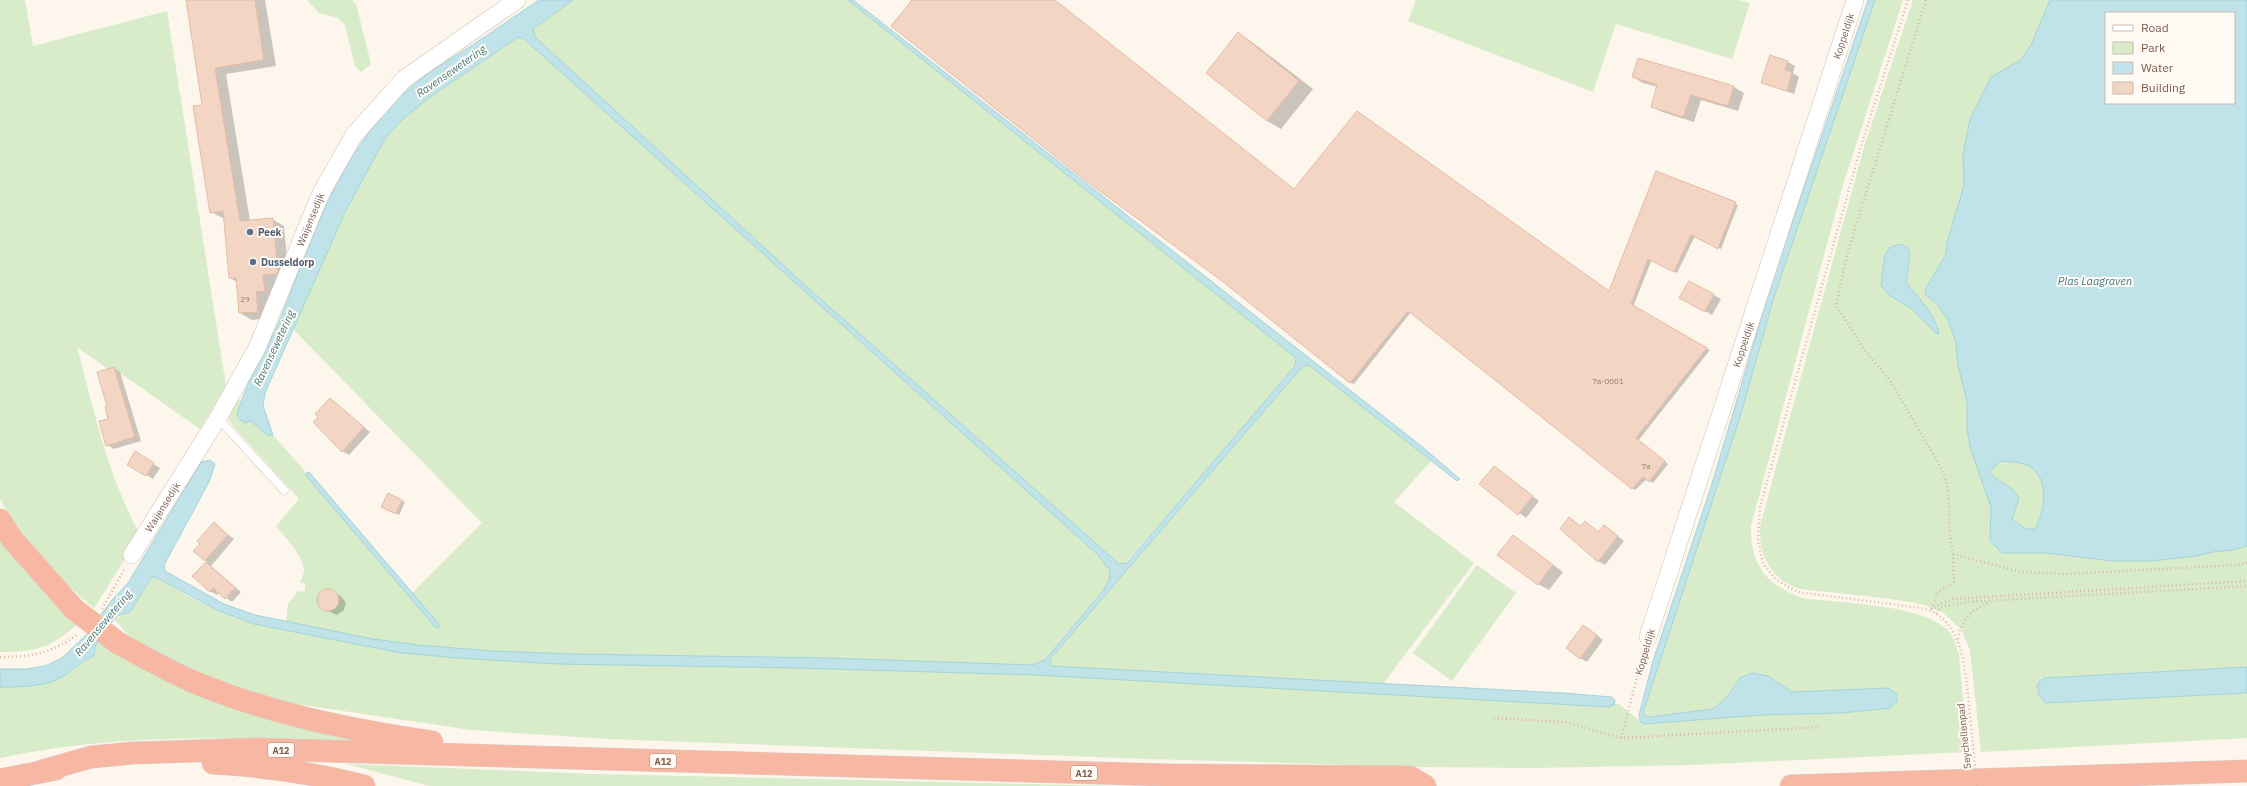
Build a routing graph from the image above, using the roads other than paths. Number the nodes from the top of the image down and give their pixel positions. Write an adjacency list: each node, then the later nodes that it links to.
1 (517, 0): 3 (street, Waijensedijk)
2 (1855, 0): 7 (street, Koppeldijk)
3 (218, 418): 4 (lane); 6 (street, Waijensedijk)
4 (284, 490)
5 (0, 520): 8 (highway, A12, bridge)
6 (132, 555)
7 (1648, 637)
8 (523, 756): 9 (highway, A12); 13 (highway, A12)
9 (42, 771): 11 (highway, A12); 12 (highway, A12)
10 (2247, 771): 14 (highway)
11 (0, 780)
12 (364, 786)
13 (1425, 786)
14 (1791, 786)

